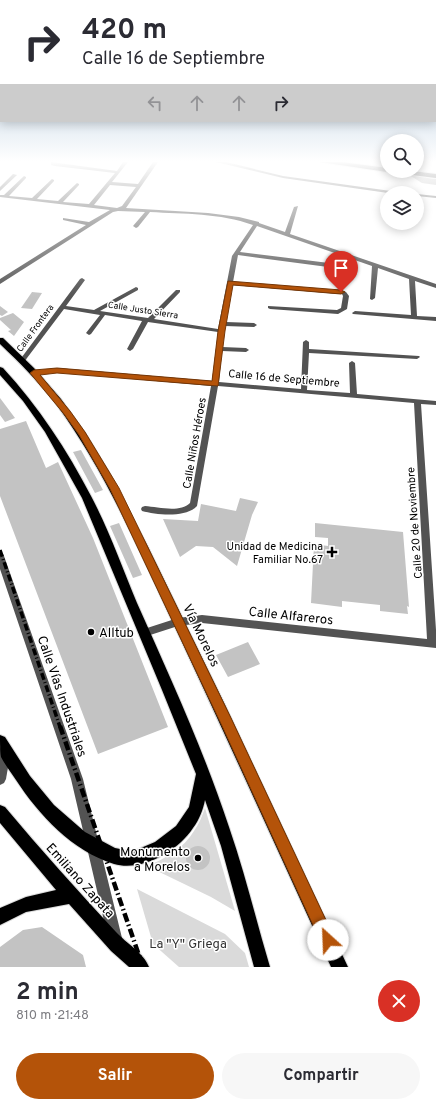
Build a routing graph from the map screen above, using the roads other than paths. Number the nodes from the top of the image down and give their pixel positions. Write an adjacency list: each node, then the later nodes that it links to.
1 (92, 207): 4 (street)
2 (124, 207): 4 (street)
3 (296, 207): 10 (street)
4 (117, 209): 5 (street); 8 (street)
5 (148, 211): 7 (street); 9 (street)
6 (65, 219): 8 (street)
7 (257, 223): 10 (street); 11 (street, Calle Niños Héroes)
8 (90, 224): 16 (street)
9 (136, 226)
10 (287, 235): 12 (street)
11 (236, 253): 13 (street); 17 (street, Calle Niños Héroes)
12 (375, 265): 14 (street); 21 (street)
13 (335, 273)
14 (412, 278): 18 (street); 27 (street)
15 (82, 280): 22 (street, Calle Frontera)
16 (0, 282)
17 (230, 283): 23 (street); 31 (street, Calle Niños Héroes)
18 (436, 286)
19 (136, 290): 24 (street)
20 (178, 291): 28 (street)
21 (372, 298)
22 (62, 307): 24 (street, Calle Justo Sierra); 40 (street, Calle Frontera)
23 (270, 307)
24 (96, 311): 25 (street, Calle Justo Sierra)
25 (104, 313): 28 (street, Calle Justo Sierra); 32 (street)
26 (355, 313): 27 (street)
27 (414, 317): 29 (street)
28 (148, 320): 31 (street, Calle Justo Sierra); 36 (street)
29 (436, 320)
30 (254, 325): 31 (street, Calle Justo Sierra)
31 (222, 328): 35 (street, Calle Niños Héroes)
32 (89, 333)
33 (0, 340): 40 (main road, Vía Morelos)
34 (306, 342): 38 (street)
35 (219, 349): 37 (street); 44 (street, Calle Niños Héroes)
36 (130, 350)
37 (246, 350)
38 (305, 351): 39 (street); 45 (street)
39 (418, 356)
40 (22, 360): 43 (main road, Vía Morelos)
41 (352, 362): 46 (street)
42 (0, 370): 52 (main road)
43 (34, 373): 44 (street, Calle 16 de Septiembre); 51 (main road, Vía Morelos)
44 (216, 384): 45 (street, Calle 16 de Septiembre); 49 (street, Calle Niños Héroes)
45 (304, 390): 46 (street, Calle 16 de Septiembre)
46 (354, 395): 47 (street, Calle 16 de Septiembre)
47 (417, 401): 48 (street, Calle 16 de Septiembre); 53 (street, Calle 20 de Noviembre)
48 (436, 403)
49 (145, 509)
50 (0, 556): 58 (street, Calle Vías Industriales)
51 (178, 622): 52 (street, Calle Alfareros); 53 (street, Calle Alfareros); 65 (main road, Vía Morelos)
52 (144, 633): 55 (main road)
53 (434, 643)
54 (2, 746): 56 (street); 58 (main road)
55 (202, 774): 58 (main road); 64 (main road)
56 (0, 779)
57 (0, 812): 59 (main road, Emiliano Zapata)
58 (93, 846): 61 (street, Calle Vías Industriales)
59 (73, 895): 60 (main road); 61 (main road, Emiliano Zapata)
60 (0, 917)
61 (117, 945): 62 (street, Calle Vías Industriales); 63 (main road, Emiliano Zapata)
62 (128, 967)
63 (141, 967)
64 (262, 967)
65 (340, 967)

